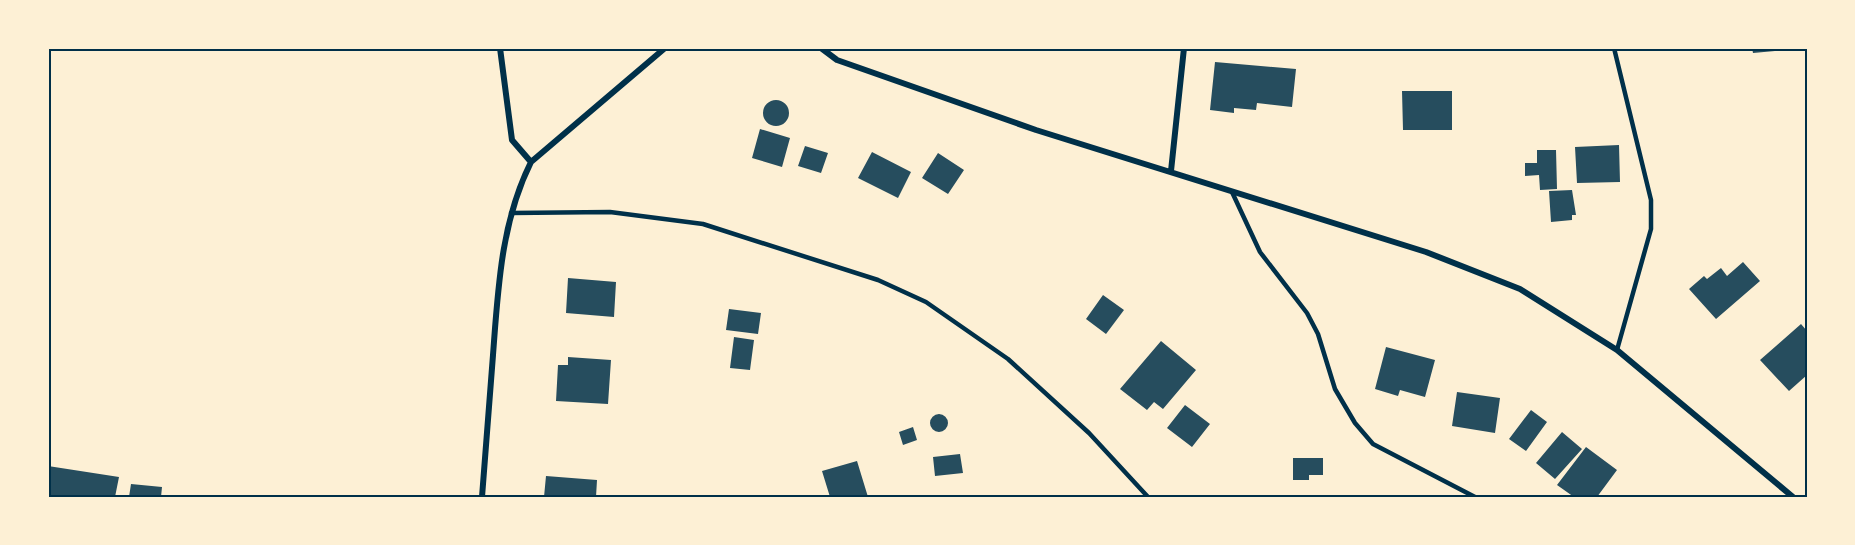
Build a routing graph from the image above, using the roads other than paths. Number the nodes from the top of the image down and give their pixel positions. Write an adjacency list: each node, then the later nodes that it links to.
1 (500, 48): 6 (street)
2 (664, 48): 6 (street)
3 (821, 48): 7 (street)
4 (1184, 48): 7 (street)
5 (1614, 48): 10 (lane)
6 (531, 162): 9 (street)
7 (1171, 171): 8 (street)
8 (1232, 192): 10 (street); 13 (lane)
9 (511, 213): 11 (street); 12 (lane)
10 (1617, 350): 14 (street)
11 (482, 497)
12 (1149, 497)
13 (1476, 497)
14 (1793, 497)

